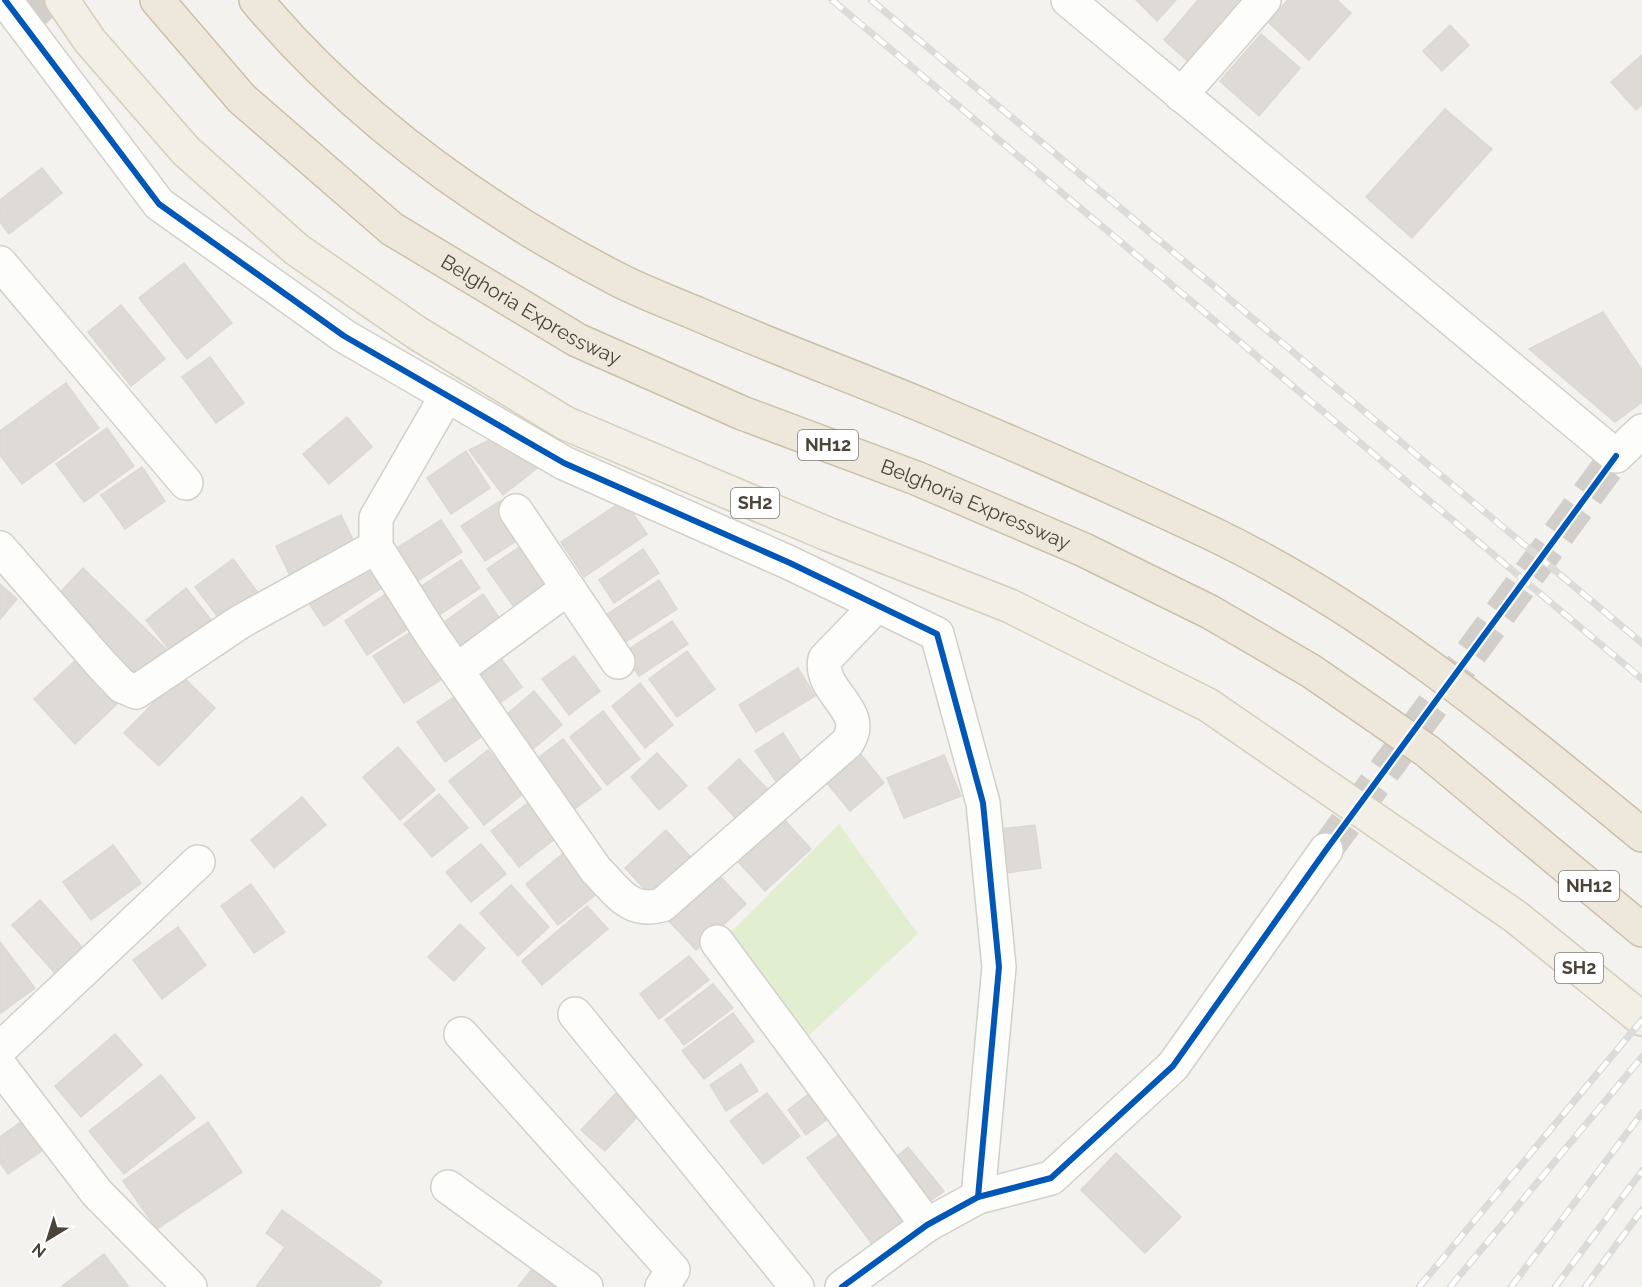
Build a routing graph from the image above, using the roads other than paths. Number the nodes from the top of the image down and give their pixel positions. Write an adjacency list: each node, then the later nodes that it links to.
1 (62, 0): 25 (main road, SH2)
2 (157, 0): 22 (highway, Belghoria Expressway / NH12)
3 (256, 0): 19 (highway)
4 (1068, 0): 7 (street)
5 (1264, 0): 7 (street)
6 (9, 22): 9 (street)
7 (1181, 95): 10 (street)
8 (0, 263): 11 (street)
9 (447, 395): 13 (street); 16 (street)
10 (1642, 431)
11 (186, 483)
12 (516, 511): 15 (street)
13 (376, 547): 14 (street); 18 (street)
14 (0, 548)
15 (568, 588): 17 (street); 18 (street)
16 (877, 605): 18 (street); 30 (street)
17 (618, 662)
18 (457, 670)
19 (1642, 835)
20 (1326, 850): 30 (street)
21 (198, 862): 27 (street)
22 (1642, 930)
23 (717, 942): 31 (street)
24 (576, 1014): 35 (street)
25 (1642, 1019)
26 (461, 1034): 34 (street)
27 (0, 1049)
28 (0, 1066): 32 (street)
29 (448, 1187): 33 (street)
30 (978, 1197): 31 (street)
31 (927, 1225): 36 (street)
32 (190, 1287)
33 (586, 1287)
34 (662, 1287)
35 (797, 1287)
36 (842, 1287)

